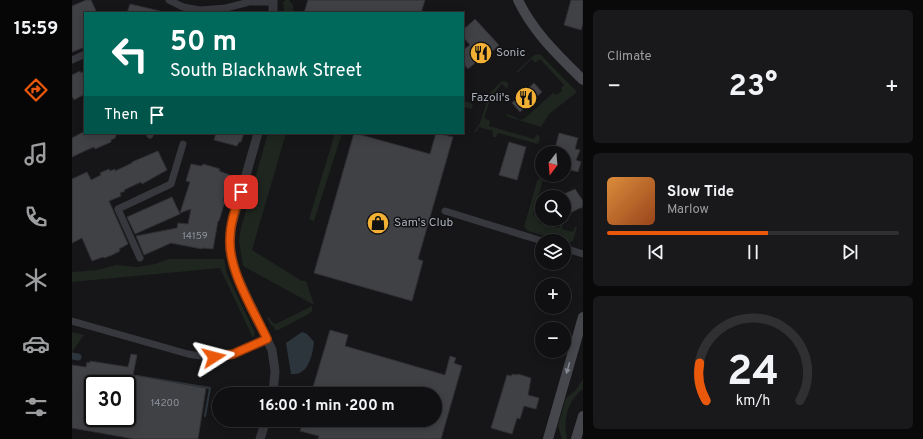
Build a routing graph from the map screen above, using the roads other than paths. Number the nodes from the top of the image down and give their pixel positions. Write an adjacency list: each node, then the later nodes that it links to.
1 (169, 0): 4 (street)
2 (518, 0): 9 (main road)
3 (273, 1): 5 (street); 6 (street)
4 (182, 10): 5 (street)
5 (193, 11)
6 (273, 12)
7 (84, 54): 8 (street)
8 (72, 60)
9 (583, 80)
10 (258, 134): 19 (street)
11 (183, 144): 16 (street)
12 (445, 212): 13 (street)
13 (535, 239)
14 (571, 250): 15 (street)
15 (583, 254)
16 (140, 258)
17 (583, 317): 24 (main road, one-way to 24)
18 (72, 321): 19 (street)
19 (267, 339): 20 (street)
20 (274, 387)
21 (583, 416): 25 (main road)
22 (264, 427): 23 (street)
23 (260, 439)
24 (548, 439)
25 (576, 439)

